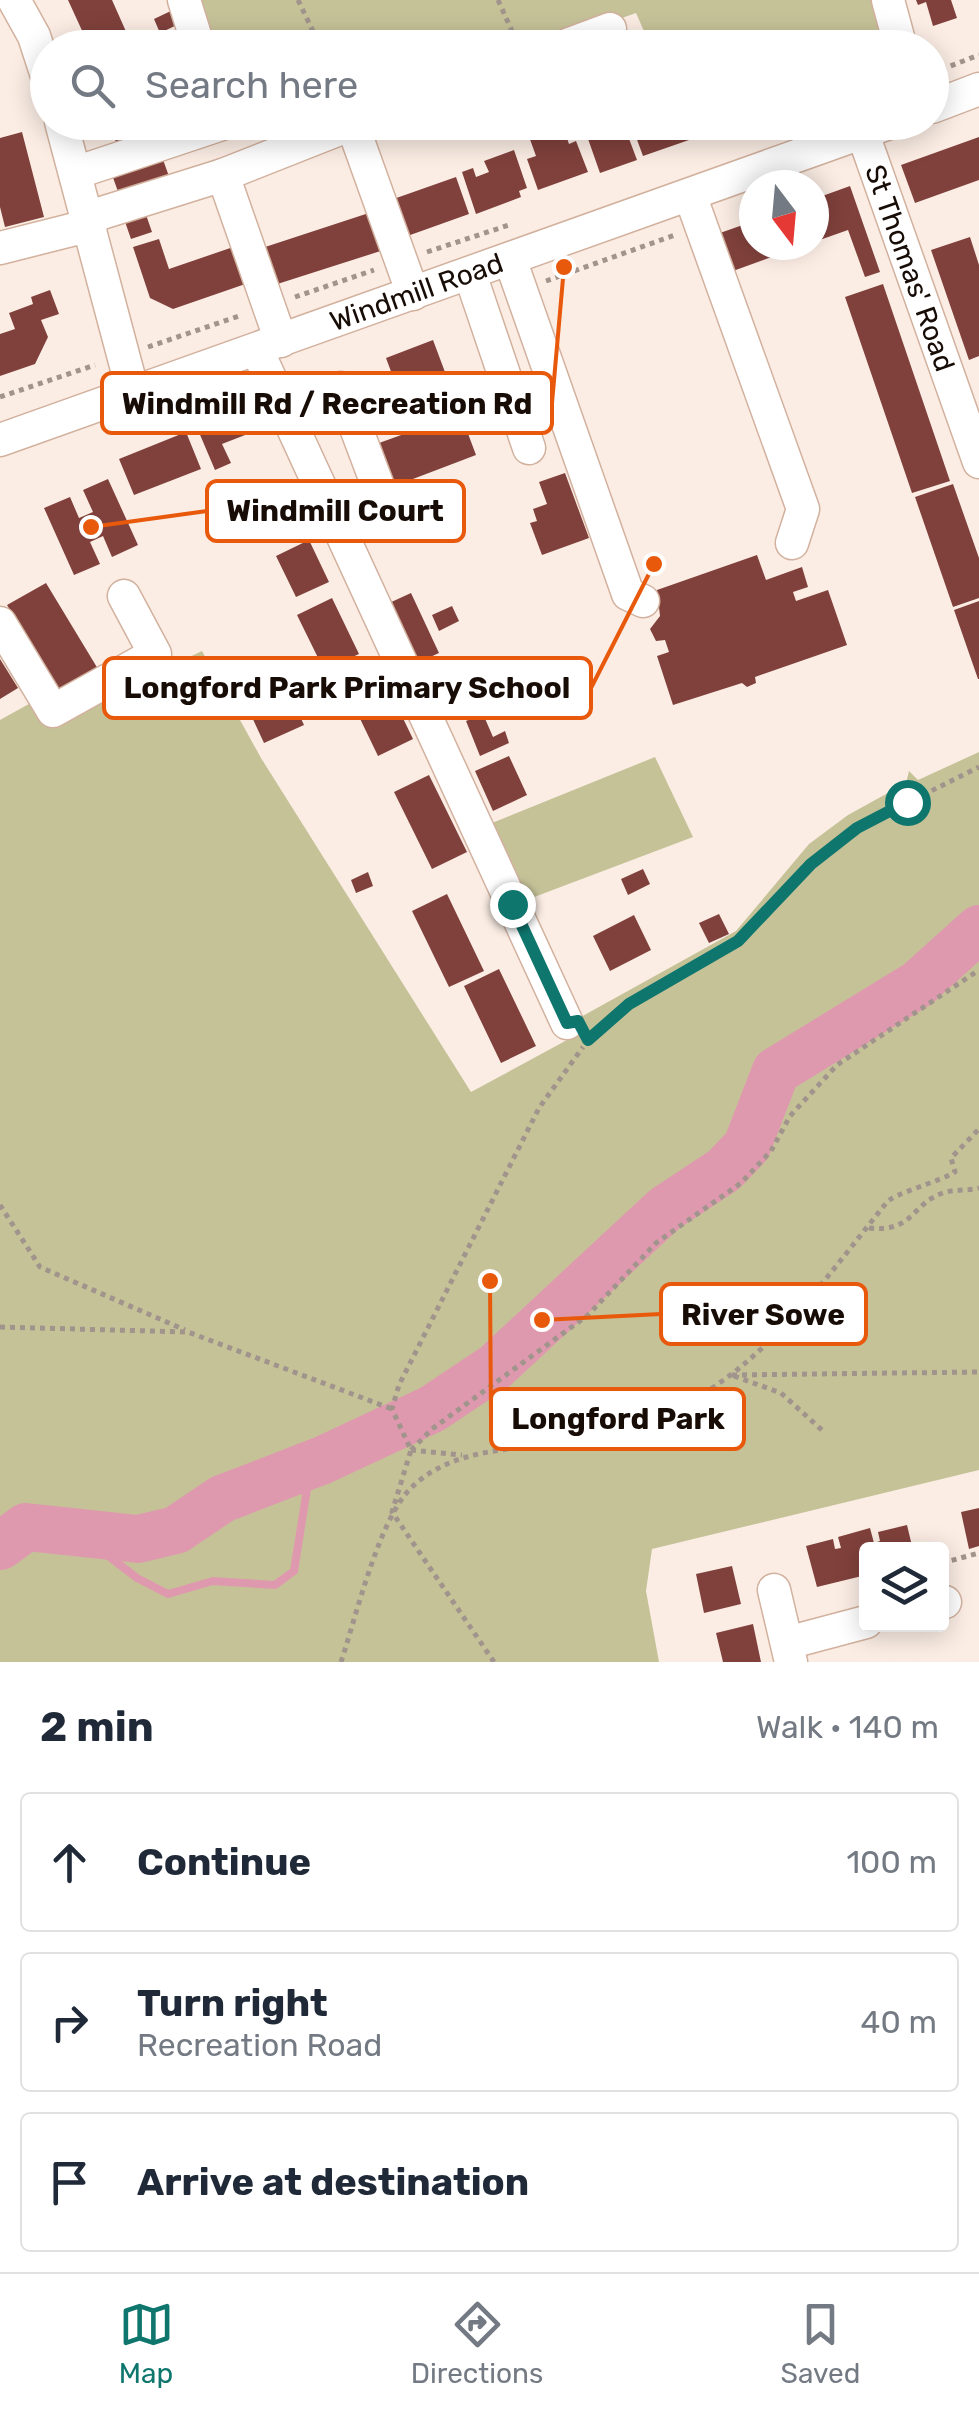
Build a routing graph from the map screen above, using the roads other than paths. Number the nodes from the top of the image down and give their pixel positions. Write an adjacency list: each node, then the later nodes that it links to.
1 (14, 0): 5 (street)
2 (184, 0): 6 (street)
3 (888, 0): 8 (street)
4 (610, 28): 7 (street)
5 (31, 30)
6 (193, 30)
7 (605, 30)
8 (896, 30)
9 (979, 89): 10 (street)
10 (949, 101)
11 (68, 140): 17 (street)
12 (174, 140): 17 (street)
13 (311, 140): 18 (street)
14 (360, 140): 24 (street)
15 (844, 140): 19 (street, Windmill Road)
16 (882, 140): 30 (street, St Thomas' Road)
17 (78, 172): 20 (street)
18 (223, 175): 20 (street); 25 (street)
19 (690, 195): 23 (street, Windmill Road); 32 (street)
20 (90, 221): 21 (street); 27 (street)
21 (0, 248)
22 (470, 274): 23 (street, Windmill Road); 24 (street, Windmill Road); 29 (street)
23 (516, 274): 34 (street)
24 (413, 294): 25 (street, Windmill Road)
25 (269, 346): 27 (street, Windmill Road); 31 (street)
26 (342, 388): 31 (street)
27 (132, 392): 28 (street, Windmill Road)
28 (0, 440)
29 (530, 448)
30 (979, 462)
31 (340, 530): 36 (street)
32 (792, 543)
33 (124, 596): 35 (street)
34 (643, 602)
35 (0, 623)
36 (577, 1031)
37 (774, 1590): 39 (street)
38 (859, 1625): 39 (street)
39 (789, 1652)

